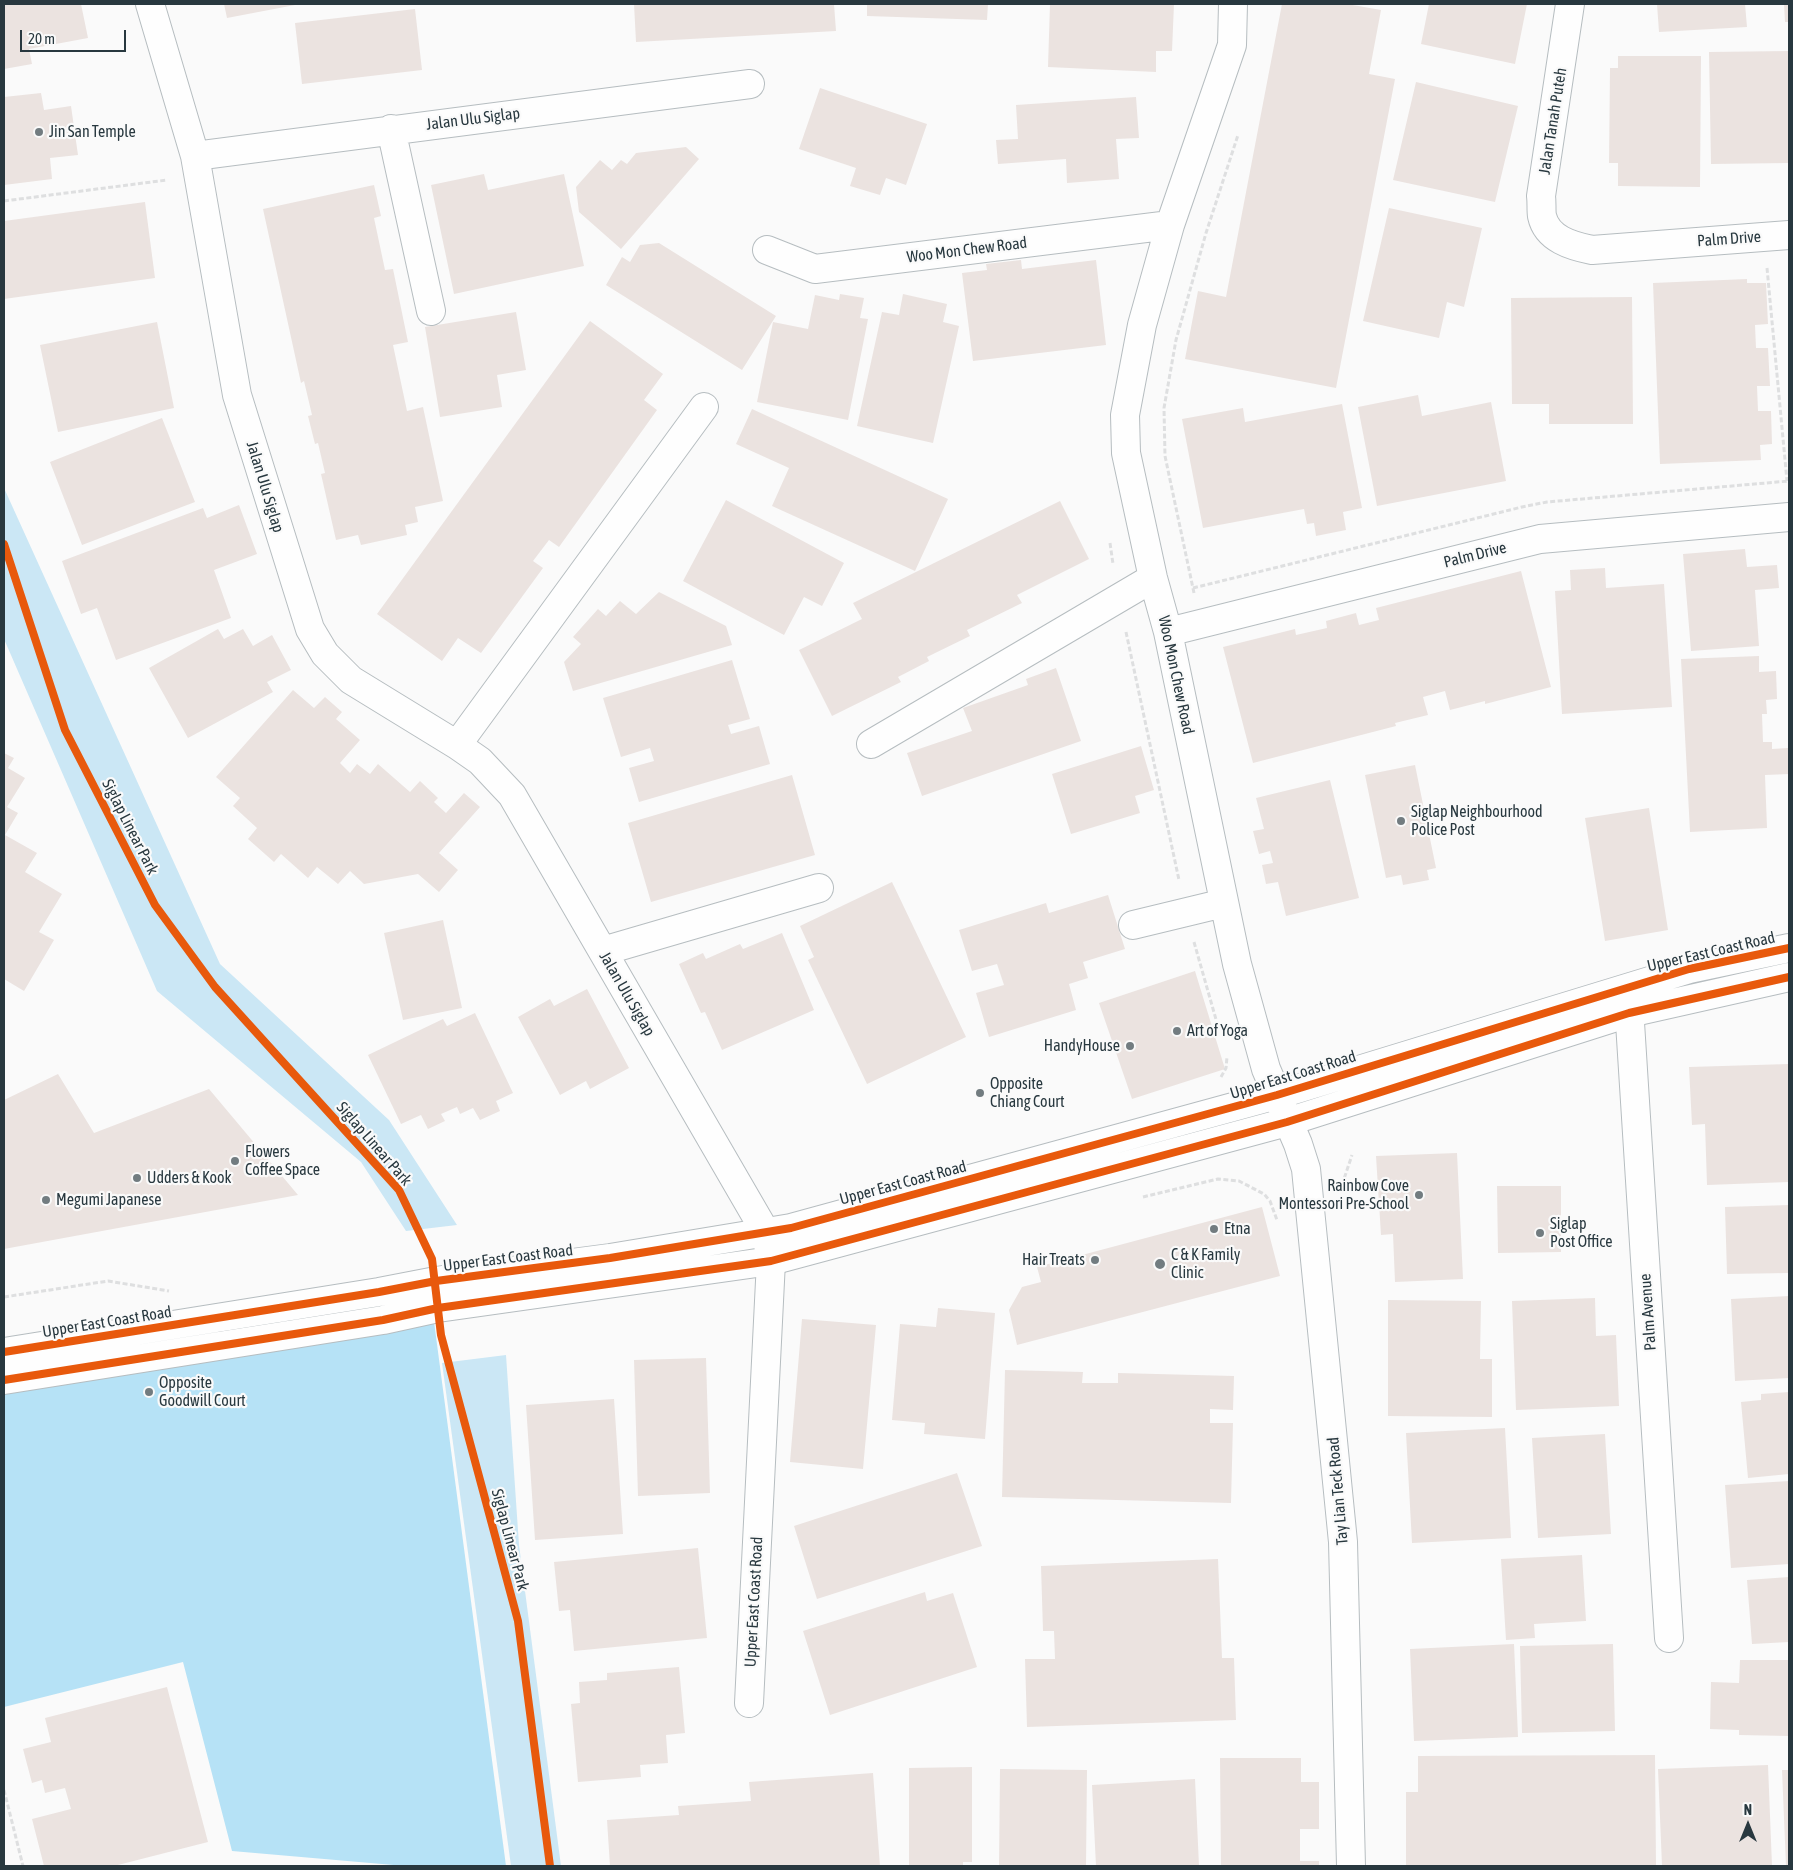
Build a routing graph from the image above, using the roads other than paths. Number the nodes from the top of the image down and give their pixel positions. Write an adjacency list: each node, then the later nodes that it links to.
1 (150, 4): 6 (street, Jalan Ulu Siglap)
2 (1233, 4): 7 (street, Woo Mon Chew Road)
3 (1570, 4): 8 (street, Jalan Tanah Puteh)
4 (750, 84): 5 (street, Jalan Ulu Siglap)
5 (391, 130): 6 (street, Jalan Ulu Siglap); 11 (street)
6 (198, 166): 17 (street, Jalan Ulu Siglap)
7 (1170, 225): 10 (street, Woo Mon Chew Road); 14 (street, Woo Mon Chew Road)
8 (1553, 235): 9 (street, Palm Drive)
9 (1777, 236)
10 (767, 250)
11 (431, 311)
12 (704, 407): 17 (street)
13 (1789, 517): 15 (street, Palm Drive)
14 (1153, 578): 15 (street, Woo Mon Chew Road); 16 (street)
15 (1168, 632): 19 (street, Woo Mon Chew Road)
16 (871, 744)
17 (457, 745): 22 (street, Jalan Ulu Siglap)
18 (819, 888): 22 (street)
19 (1224, 904): 20 (street); 26 (street, Woo Mon Chew Road)
20 (1133, 924)
21 (1789, 948): 24 (street, Upper East Coast Road)
22 (603, 951): 28 (street, Jalan Ulu Siglap)
23 (1789, 977): 25 (street)
24 (1628, 986): 25 (street, Palm Avenue); 26 (street, Upper East Coast Road)
25 (1629, 1013): 27 (street); 32 (street, Palm Avenue)
26 (1277, 1095): 27 (street, Woo Mon Chew Road); 28 (street, Upper East Coast Road)
27 (1287, 1122): 29 (street); 34 (street, Tay Lian Teck Road)
28 (766, 1233): 29 (street, Jalan Ulu Siglap); 30 (street, Upper East Coast Road)
29 (771, 1261): 31 (street); 33 (street, Upper East Coast Road)
30 (4, 1352)
31 (4, 1380)
32 (1669, 1638)
33 (749, 1703)
34 (1351, 1866)

